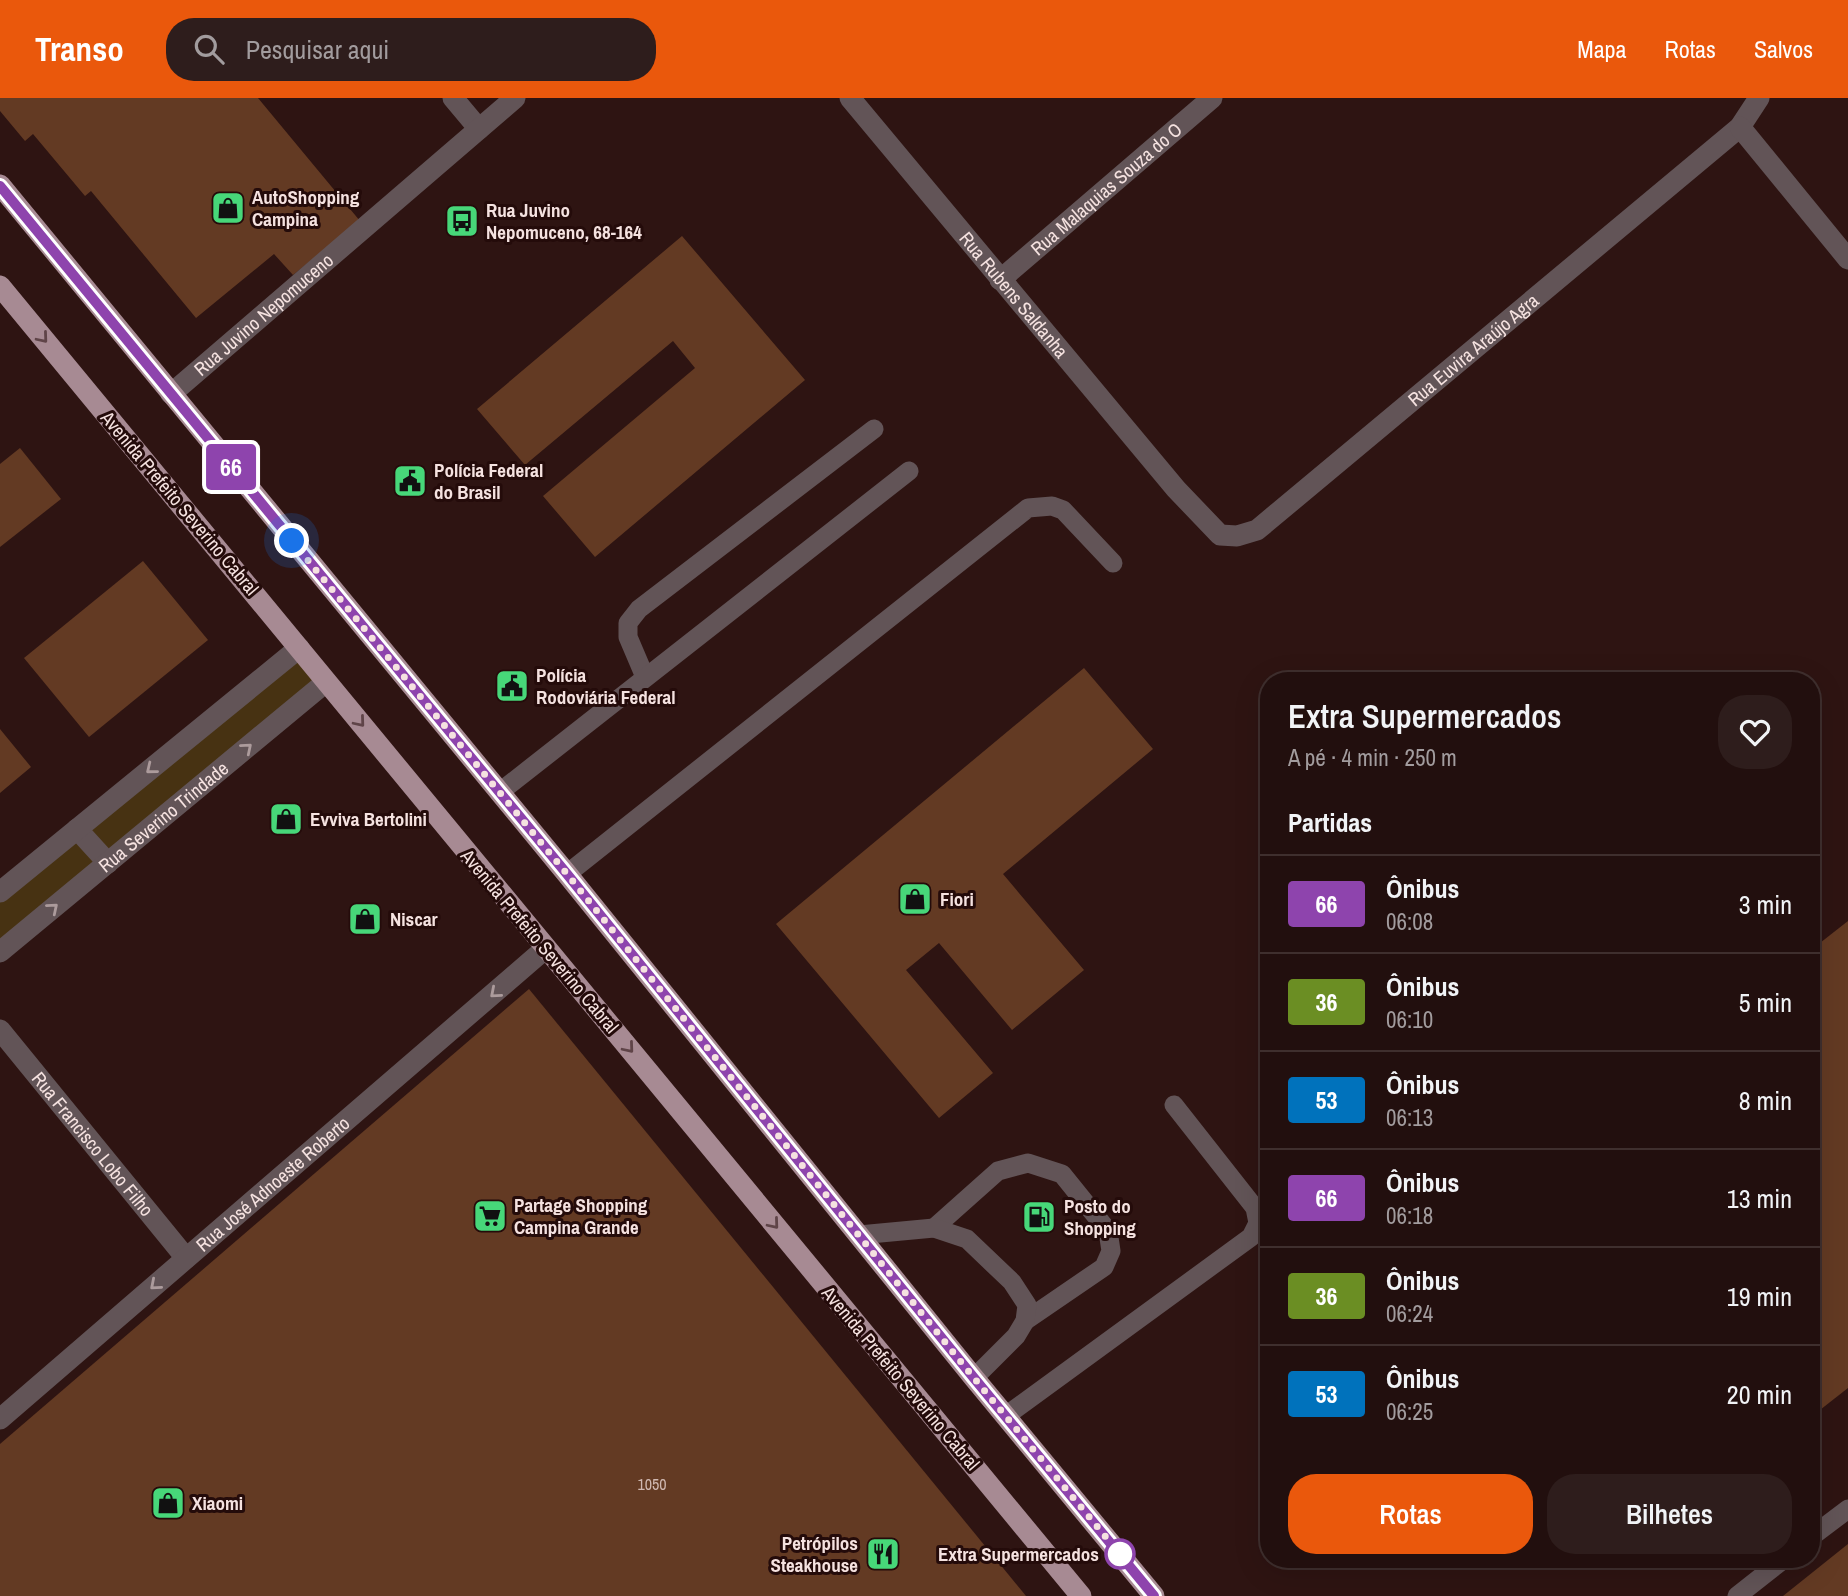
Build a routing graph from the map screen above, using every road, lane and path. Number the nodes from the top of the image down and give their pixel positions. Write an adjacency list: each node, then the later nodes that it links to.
1 (453, 98): 7 (street)
2 (515, 98): 7 (street, Rua Juvino Nepomuceno)
3 (850, 98): 10 (street, Rua Rubens Saldanha)
4 (1212, 98): 10 (street, Rua Malaquias Souza do O)
5 (1759, 98): 6 (street, Rua Euvira Araújo Agra)
6 (1740, 127): 9 (street); 15 (street, Rua Euvira Araújo Agra)
7 (479, 129): 12 (street, Rua Juvino Nepomuceno)
8 (0, 186): 12 (main road)
9 (1848, 259)
10 (1000, 279): 15 (street, Rua Rubens Saldanha)
11 (0, 286): 17 (main road, Avenida Prefeito Severino Cabral, one-way to 17)
12 (171, 394): 20 (main road)
13 (874, 429): 18 (lane)
14 (909, 471): 18 (lane)
15 (1175, 489)
16 (1112, 564): 23 (lane)
17 (299, 648): 19 (main road, Avenida Prefeito Severino Cabral); 21 (street, one-way to 21)
18 (645, 677): 20 (lane)
19 (327, 682): 22 (street, Rua Severino Trindade, one-way to 19); 25 (main road, Avenida Prefeito Severino Cabral, one-way to 25)
20 (499, 792): 23 (main road)
21 (77, 829): 22 (street); 24 (street)
22 (108, 863): 26 (street, Rua Severino Trindade, one-way to 22)
23 (567, 874): 30 (main road)
24 (0, 892)
25 (547, 948): 31 (street, Rua José Adnoeste Roberto, one-way to 31); 39 (main road, Avenida Prefeito Severino Cabral, one-way to 39)
26 (0, 952)
27 (0, 1030): 31 (street, Rua Francisco Lobo Filho)
28 (1174, 1105): 34 (lane)
29 (934, 1228): 30 (lane); 32 (lane); 32 (lane)
30 (859, 1235): 33 (main road)
31 (186, 1258): 35 (street, Rua José Adnoeste Roberto, one-way to 35)
32 (1026, 1321): 33 (lane)
33 (974, 1378): 34 (main road)
34 (1007, 1415): 40 (main road)
35 (0, 1419)
36 (1848, 1508): 37 (lane)
37 (1820, 1531)
38 (1773, 1568): 41 (lane)
39 (1081, 1596)
40 (1154, 1596)
41 (1737, 1596)

